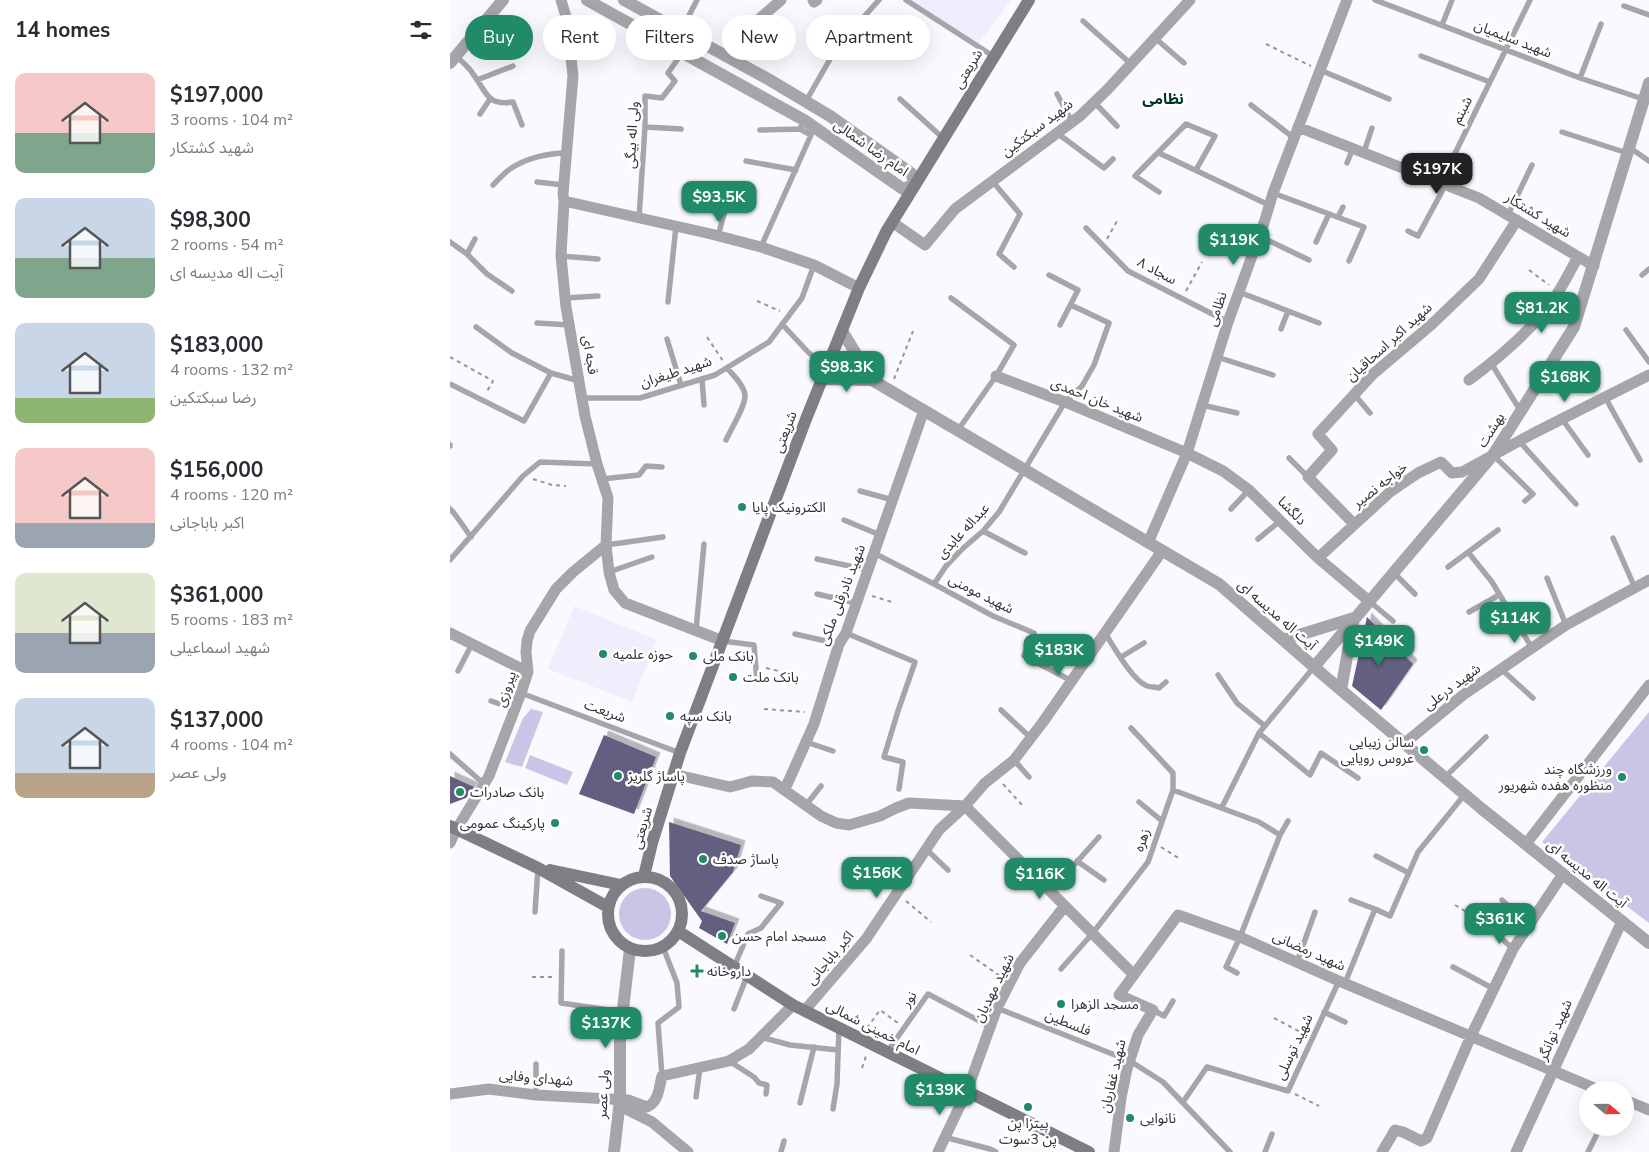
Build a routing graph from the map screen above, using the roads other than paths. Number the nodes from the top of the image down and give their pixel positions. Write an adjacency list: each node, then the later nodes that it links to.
1 (503, 0): 30 (street)
2 (561, 0): 66 (street, قجه ای)
3 (587, 0): 23 (street, امام رضا شمالی)
4 (624, 0): 18 (street, امام رضا شمالی)
5 (697, 0): 19 (lane)
6 (781, 0): 20 (street)
7 (813, 0): 8 (street)
8 (817, 0)
9 (879, 0): 47 (lane)
10 (906, 0): 28 (lane)
11 (1029, 0): 28 (main road, شریعتی)
12 (1190, 0): 26 (street, شهید سبکتکین)
13 (1346, 0): 37 (street, نظامی)
14 (1375, 0): 25 (lane, شهید سلیمیان)
15 (1452, 0): 25 (lane)
16 (1530, 0): 27 (lane, شبنم)
17 (1624, 6): 21 (lane)
18 (652, 15)
19 (689, 15)
20 (764, 15)
21 (1649, 15)
22 (1082, 21): 35 (lane)
23 (626, 22)
24 (1601, 24): 38 (lane)
25 (1442, 25): 27 (lane, شهید سلیمیان)
26 (1154, 38): 34 (lane); 35 (street, شهید سبکتکین)
27 (1506, 50): 38 (lane, شهید سلیمیان); 40 (lane, شبنم)
28 (993, 56): 62 (main road, شریعتی)
29 (1421, 56): 40 (lane)
30 (453, 60): 39 (lane)
31 (677, 60): 55 (lane, ولی اله بیگی)
32 (694, 60): 52 (street, امام رضا شمالی)
33 (733, 60): 47 (street, امام رضا شمالی)
34 (1184, 63)
35 (1131, 64): 48 (street, شهید سبکتکین)
36 (513, 66): 39 (lane)
37 (1320, 70): 45 (lane); 56 (street, نظامی)
38 (1580, 78): 46 (lane, شهید سلیمیان)
39 (477, 80): 43 (lane)
40 (1490, 82): 77 (lane, شبنم)
41 (1649, 83): 46 (street, بهشت)
42 (1057, 94): 51 (lane)
43 (490, 99): 50 (lane); 53 (lane)
44 (900, 99): 62 (lane)
45 (1389, 99)
46 (1644, 99): 65 (street, بهشت)
47 (806, 102): 78 (street, امام رضا شمالی)
48 (1094, 102): 51 (street, شهید سبکتکین); 54 (lane)
49 (1251, 105): 63 (lane)
50 (480, 114)
51 (1072, 122): 61 (street, شهید سبکتکین)
52 (802, 124): 59 (lane); 73 (lane); 78 (street, امام رضا شمالی)
53 (522, 125)
54 (1117, 126)
55 (645, 127): 58 (lane); 89 (lane, ولی اله بیگی)
56 (1298, 127): 63 (street, نظامی); 64 (street, شهید کشتکار)
57 (1372, 128): 64 (lane)
58 (681, 129)
59 (760, 130)
60 (1562, 132): 65 (lane)
61 (1057, 133): 68 (lane); 76 (street, شهید سبکتکین)
62 (944, 138): 78 (main road, شریعتی)
63 (1294, 138): 82 (street, نظامی)
64 (1359, 150): 71 (lane); 77 (street, شهید کشتکار)
65 (1628, 150): 70 (lane); 108 (street, بهشت)
66 (567, 153): 79 (lane); 80 (street, قجه ای)
67 (1159, 153): 74 (lane); 74 (lane); 81 (lane)
68 (1113, 159)
69 (746, 161): 73 (lane)
70 (1649, 161)
71 (1347, 163)
72 (1532, 164): 90 (lane)
73 (796, 170): 100 (lane)
74 (1196, 170): 85 (lane)
75 (538, 182): 80 (lane)
76 (993, 182): 91 (street, شهید سبکتکین); 109 (lane)
77 (1443, 183): 90 (street, شهید کشتکار); 94 (lane, شبنم)
78 (914, 184): 91 (main road, شریعتی)
79 (492, 185)
80 (564, 185): 83 (street, قجه ای)
81 (1159, 192)
82 (1273, 193): 85 (street, نظامی); 87 (lane)
83 (564, 201): 89 (street); 102 (street, قجه ای)
84 (727, 203): 95 (lane)
85 (1270, 205): 96 (street, نظامی)
86 (1343, 207): 88 (lane)
87 (1329, 214): 88 (lane); 99 (lane)
88 (1338, 217): 106 (lane)
89 (639, 218): 92 (street)
90 (1512, 218): 103 (street, شهید کشتکار); 148 (street, شهید اکبر اسحاقیان)
91 (892, 222): 113 (main road, شریعتی)
92 (676, 226): 95 (street); 119 (lane)
93 (1086, 228): 122 (lane, سجاد ۸)
94 (1408, 231)
95 (718, 236): 100 (street)
96 (1259, 236): 105 (lane); 115 (street, نظامی)
97 (475, 239): 101 (lane)
98 (450, 242): 101 (lane)
99 (1316, 242)
100 (761, 248): 107 (street)
101 (467, 254): 114 (lane)
102 (560, 256): 104 (lane); 117 (street, قجه ای)
103 (1578, 257): 108 (street, شهید کشتکار); 135 (street)
104 (598, 260)
105 (1309, 260)
106 (1350, 261)
107 (814, 265): 113 (street); 125 (lane, شهید طیغران)
108 (1594, 266): 155 (street, بهشت)
109 (1014, 267)
110 (1649, 269): 112 (lane)
111 (1049, 275): 120 (lane)
112 (1642, 275)
113 (859, 288): 131 (main road, شریعتی)
114 (512, 290)
115 (1239, 292): 121 (lane); 122 (street, نظامی)
116 (598, 296): 117 (lane)
117 (566, 298): 126 (street, قجه ای)
118 (951, 298): 141 (lane)
119 (668, 302)
120 (1071, 305): 127 (lane); 151 (lane, عبداله عابدی)
121 (1288, 311): 124 (lane); 129 (lane)
122 (1228, 322): 133 (street, نظامی)
123 (537, 323): 126 (lane)
124 (1319, 323)
125 (782, 324): 136 (lane, شهید طیغران); 138 (lane)
126 (570, 325): 145 (street, قجه ای)
127 (1060, 325)
128 (476, 327): 137 (lane)
129 (1281, 329)
130 (1626, 330): 134 (lane)
131 (842, 331): 138 (main road, شریعتی); 143 (street)
132 (667, 339): 147 (lane)
133 (1217, 357): 139 (lane); 153 (street, نظامی)
134 (1649, 362)
135 (1491, 363): 144 (street); 155 (lane)
136 (727, 368): 142 (lane, شهید طیغران); 160 (lane)
137 (551, 373): 145 (lane); 146 (lane)
138 (824, 374): 143 (street); 223 (main road, شریعتی)
139 (1273, 375)
140 (1649, 375): 149 (street)
141 (996, 376): 151 (street, شهید خان احمدی); 159 (lane)
142 (702, 379): 147 (lane, شهید طیغران); 152 (lane)
143 (872, 380): 154 (street, آیت اله مدیسه ای)
144 (1469, 380)
145 (579, 381): 150 (street, قجه ای)
146 (450, 384)
147 (681, 385): 150 (lane, شهید طیغران)
148 (1354, 394): 157 (lane); 170 (street, شهید اکبر اسحاقیان)
149 (1606, 397): 158 (street); 166 (lane)
150 (582, 398): 167 (street, قجه ای)
151 (1065, 402): 162 (street, شهید خان احمدی); 169 (lane, عبداله عابدی)
152 (704, 405)
153 (1202, 406): 156 (lane); 162 (street, نظامی)
154 (924, 410): 159 (street, آیت اله مدیسه ای); 174 (street, شهید نادرقلی ملکی)
155 (1521, 411): 163 (street, بهشت)
156 (1237, 413)
157 (1370, 413)
158 (1562, 419): 161 (street); 164 (lane)
159 (958, 430): 169 (street, آیت اله مدیسه ای)
160 (726, 440)
161 (1519, 441): 163 (street); 176 (lane)
162 (1187, 454): 172 (street, دلگشا); 189 (street, نظامی)
163 (1493, 455): 175 (lane); 181 (street, خواجه نصیر); 203 (street, بهشت)
164 (1588, 455)
165 (1289, 458): 170 (lane)
166 (1640, 460)
167 (597, 464): 171 (street, قجه ای); 185 (lane)
168 (662, 467): 171 (lane)
169 (1025, 470): 183 (lane, عبداله عابدی); 189 (street, آیت اله مدیسه ای)
170 (1308, 477): 181 (street)
171 (602, 479): 191 (street, قجه ای)
172 (1249, 490): 177 (lane); 180 (street, دلگشا)
173 (860, 491): 174 (lane)
174 (893, 500): 184 (street, شهید نادرقلی ملکی)
175 (1525, 501)
176 (1576, 504)
177 (1231, 509)
178 (450, 510): 185 (lane)
179 (844, 520): 184 (lane)
180 (1280, 521): 188 (lane); 197 (street, دلگشا)
181 (1354, 524): 197 (street, خواجه نصیر)
182 (1498, 530): 193 (lane)
183 (983, 531): 195 (lane); 206 (lane, عبداله عابدی)
184 (880, 535): 194 (street, شهید نادرقلی ملکی)
185 (471, 537): 199 (lane)
186 (663, 537): 191 (lane)
187 (1613, 538): 207 (lane)
188 (1258, 539)
189 (1148, 543): 192 (street, آیت اله مدیسه ای)
190 (704, 544): 217 (lane)
191 (606, 545): 202 (street, قجه ای); 232 (street, پیروزی)
192 (1162, 551): 220 (street, اکبر باباجانی); 222 (street, آیت اله مدیسه ای)
193 (1468, 552): 200 (lane); 210 (lane)
194 (874, 553): 201 (street, شهید نادرقلی ملکی); 206 (lane, شهید مومنی)
195 (1025, 553)
196 (652, 557): 202 (lane)
197 (1318, 558): 212 (street, دلگشا)
198 (817, 559): 201 (lane)
199 (450, 560)
200 (1448, 567)
201 (868, 570): 211 (street, شهید نادرقلی ملکی)
202 (609, 572): 217 (street, قجه ای)
203 (1393, 572): 209 (lane); 212 (street, بهشت)
204 (1547, 578): 216 (lane)
205 (1649, 580): 207 (street, شهید درعلی)
206 (934, 584): 235 (lane, شهید مومنی)
207 (1634, 588): 216 (street, شهید درعلی)
208 (816, 594): 211 (lane)
209 (1415, 594)
210 (1499, 595): 213 (lane); 227 (lane)
211 (858, 598): 219 (street, شهید نادرقلی ملکی)
212 (1369, 601): 214 (street, بهشت); 215 (lane)
213 (1469, 612)
214 (1354, 618): 222 (street); 229 (street, بهشت); 238 (street)
215 (1393, 621)
216 (1566, 625): 227 (street, شهید درعلی)
217 (696, 630): 223 (street, قجه ای)
218 (450, 633): 225 (street)
219 (846, 633): 226 (street, شهید نادرقلی ملکی); 262 (lane)
220 (1105, 633): 228 (lane); 235 (street, اکبر باباجانی)
221 (795, 634): 226 (lane)
222 (1283, 640): 229 (street, آیت اله مدیسه ای)
223 (723, 641): 234 (lane); 252 (main road, شریعتی)
224 (1144, 643): 228 (lane)
225 (472, 644): 231 (lane); 232 (street)
226 (839, 644): 249 (street, شهید نادرقلی ملکی)
227 (1532, 648): 230 (street, شهید درعلی)
228 (1121, 657): 236 (lane)
229 (1314, 667): 238 (street, آیت اله مدیسه ای); 244 (lane)
230 (1501, 669): 240 (lane); 250 (street, شهید درعلی)
231 (458, 670)
232 (528, 672): 239 (street, پیروزی)
233 (1218, 675): 244 (lane)
234 (757, 681)
235 (1072, 681): 248 (street, اکبر باباجانی)
236 (1166, 682)
237 (1649, 685): 275 (street)
238 (1341, 690): 250 (street, آیت اله مدیسه ای)
239 (521, 693): 242 (street, پیروزی); 252 (lane, شریعت)
240 (1534, 698)
241 (491, 701): 242 (lane)
242 (515, 709): 259 (street, پیروزی)
243 (1001, 710): 248 (lane)
244 (1265, 726): 246 (lane)
245 (1131, 728): 263 (lane)
246 (1259, 733): 257 (lane); 268 (lane)
247 (1486, 737): 258 (lane)
248 (1032, 738): 254 (street, اکبر باباجانی)
249 (806, 742): 251 (lane); 261 (street, شهید نادرقلی ملکی)
250 (1405, 743): 258 (street, آیت اله مدیسه ای)
251 (833, 751)
252 (680, 753): 255 (main road, شریعتی)
253 (450, 754): 259 (lane)
254 (1014, 760): 256 (lane); 267 (street, اکبر باباجانی)
255 (673, 774): 261 (street); 283 (main road, شریعتی)
256 (1029, 777)
257 (1358, 778)
258 (1445, 778): 264 (street, آیت اله مدیسه ای)
259 (484, 784): 271 (street, پیروزی)
260 (821, 786): 266 (lane)
261 (785, 789): 266 (street)
262 (899, 789)
263 (1173, 790): 268 (lane); 269 (lane, زهره)
264 (1464, 794): 275 (street, آیت اله مدیسه ای); 281 (lane)
265 (1140, 802): 269 (lane)
266 (806, 805): 267 (street)
267 (965, 806): 276 (street, اکبر باباجانی); 286 (street)
268 (1222, 807): 272 (lane)
269 (1162, 821): 299 (lane, زهره)
270 (1288, 821): 272 (lane)
271 (453, 828): 274 (street, پیروزی); 279 (main road)
272 (1280, 835): 300 (lane)
273 (1099, 836): 278 (lane)
274 (450, 843)
275 (1526, 844): 282 (street, آیت اله مدیسه ای)
276 (926, 849): 280 (lane); 319 (street, اکبر باباجانی)
277 (1376, 856): 281 (lane)
278 (1078, 861): 284 (lane); 286 (lane)
279 (538, 868): 285 (main road); 290 (main road); 293 (lane)
280 (948, 870)
281 (1409, 873): 292 (lane)
282 (1563, 874): 295 (street, آیت اله مدیسه ای); 297 (street)
283 (644, 876): 285 (main road); 298 (main road)
284 (1104, 880)
285 (621, 885): 290 (main road)
286 (1050, 892): 291 (street)
287 (761, 896): 307 (lane)
288 (1351, 900): 292 (lane)
289 (1502, 900): 297 (lane)
290 (608, 907): 303 (main road)
291 (1064, 907): 299 (street); 317 (street, شهید مهدیان)
292 (1375, 909): 313 (lane)
293 (535, 912)
294 (1315, 912): 306 (lane)
295 (1622, 921): 301 (street, آیت اله مدیسه ای); 335 (street, شهید توانگر)
296 (1486, 924): 304 (lane)
297 (1528, 926): 304 (street)
298 (678, 930): 302 (main road); 307 (main road, امام خمینی شمالی)
299 (1092, 934): 309 (lane, زهره); 311 (street)
300 (1240, 937): 306 (street, شهید رمضانی); 310 (lane); 311 (street, شهید رمضانی)
301 (1649, 943)
302 (663, 947): 303 (main road); 336 (lane)
303 (630, 949): 321 (street, ولی عصر)
304 (1513, 949): 314 (street)
305 (562, 951): 321 (lane)
306 (1297, 962): 313 (street, شهید رمضانی)
307 (734, 967): 312 (main road, امام خمینی شمالی)
308 (1453, 967): 314 (lane)
309 (1061, 969)
310 (1236, 973)
311 (1134, 975): 320 (street, شهید رمضانی)
312 (747, 976): 316 (main road, امام خمینی شمالی); 318 (lane)
313 (1342, 982): 322 (lane, شهید توسلی); 326 (street, شهید رمضانی)
314 (1494, 989): 326 (street)
315 (1173, 1001): 320 (lane)
316 (793, 1005): 319 (main road, امام خمینی شمالی); 327 (street)
317 (997, 1008): 324 (street, شهید مهدیان); 331 (lane, فلسطین)
318 (734, 1009)
319 (805, 1010): 325 (main road, امام خمینی شمالی)
320 (1153, 1010): 331 (street, شهید غفاریان)
321 (623, 1012): 343 (street, ولی عصر)
322 (1324, 1012): 323 (lane); 344 (lane, شهید توسلی)
323 (1345, 1022)
324 (990, 1026): 330 (lane, نور); 338 (street, شهید مهدیان)
325 (839, 1027): 329 (lane); 330 (main road, امام خمینی شمالی)
326 (1471, 1036): 335 (street, شهید رمضانی); 364 (street)
327 (761, 1037): 328 (lane); 332 (street)
328 (814, 1047): 329 (lane); 345 (lane)
329 (838, 1050): 348 (lane)
330 (887, 1052): 338 (main road, امام خمینی شمالی)
331 (1130, 1060): 344 (lane, فلسطین); 361 (street, شهید غفاریان)
332 (729, 1061): 334 (street); 340 (lane)
333 (536, 1064): 341 (lane)
334 (700, 1068): 336 (street); 342 (lane)
335 (1553, 1071): 337 (street, شهید رمضانی); 365 (street, شهید توانگر)
336 (662, 1076): 347 (street)
337 (1579, 1082)
338 (966, 1091): 353 (street, شهید مهدیان); 360 (main road, امام خمینی شمالی)
339 (450, 1094): 341 (street, شهدای وفایی)
340 (766, 1094)
341 (536, 1095): 343 (street, شهدای وفایی)
342 (696, 1097)
343 (620, 1100): 347 (street, شهدای وفایی); 350 (street); 355 (street, ولی عصر)
344 (1183, 1102): 362 (lane, فلسطین)
345 (800, 1103)
346 (1634, 1104): 349 (street)
347 (653, 1105): 350 (street)
348 (834, 1108)
349 (1649, 1110)
350 (652, 1122): 356 (street)
351 (1272, 1134): 363 (lane)
352 (1596, 1136): 366 (lane)
353 (944, 1137): 358 (street, شهید مهدیان); 359 (lane)
354 (784, 1141): 357 (lane)
355 (614, 1152)
356 (688, 1152)
357 (781, 1152)
358 (938, 1152)
359 (996, 1152)
360 (1089, 1152)
361 (1114, 1152)
362 (1230, 1152)
363 (1265, 1152)
364 (1382, 1152)
365 (1516, 1152)
366 (1588, 1152)

